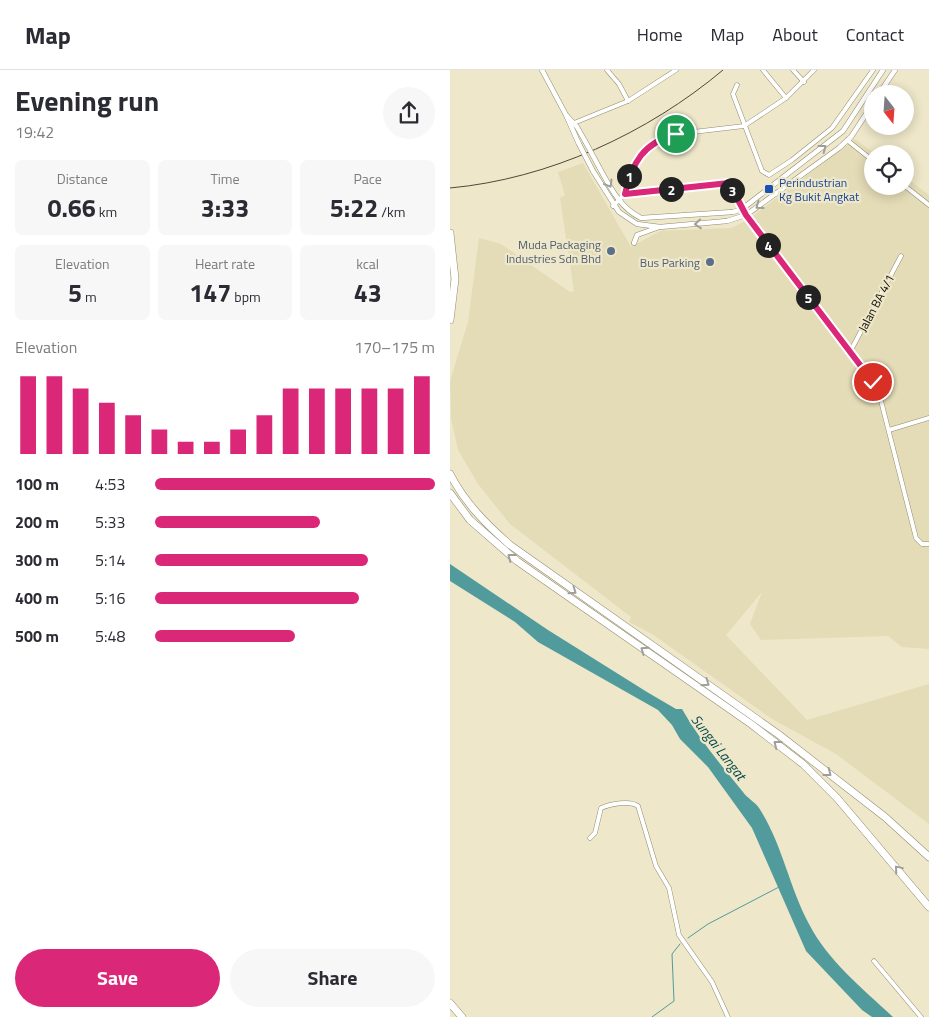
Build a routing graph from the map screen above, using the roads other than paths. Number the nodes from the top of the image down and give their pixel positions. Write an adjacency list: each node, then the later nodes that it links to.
1 (542, 70): 15 (street)
2 (607, 70): 14 (street)
3 (676, 70): 14 (street)
4 (763, 70): 13 (street)
5 (793, 70): 10 (street)
6 (814, 70): 10 (street)
7 (873, 70): 21 (street)
8 (883, 70): 22 (street, one-way to 8)
9 (896, 70): 12 (street)
10 (804, 82): 13 (street)
11 (737, 85): 18 (street)
12 (886, 85)
13 (786, 98): 18 (street)
14 (628, 101): 17 (street)
15 (566, 115): 17 (street); 27 (street, bridge)
16 (864, 116): 19 (street)
17 (574, 123): 25 (street, one-way to 25, bridge)
18 (744, 126): 21 (street); 24 (street)
19 (847, 140): 20 (street); 29 (street, one-way to 29)
20 (864, 154)
21 (792, 160): 22 (street)
22 (798, 167): 28 (street)
23 (914, 193): 26 (street)
24 (625, 194): 25 (street); 28 (street)
25 (620, 202): 27 (street); 28 (street)
26 (929, 205)
27 (613, 206): 30 (street)
28 (742, 209): 29 (street)
29 (746, 215): 30 (street, one-way to 30); 35 (street)
30 (660, 227): 32 (street)
31 (450, 232): 34 (highway)
32 (634, 243)
33 (902, 256): 35 (street, Jalan BA 4/1)
34 (450, 320)
35 (851, 350): 37 (street)
36 (929, 418): 37 (street)
37 (889, 430): 40 (street)
38 (450, 474): 42 (highway, one-way to 42)
39 (450, 493): 43 (highway, one-way to 39)
40 (929, 544)
41 (590, 838): 47 (street)
42 (929, 857)
43 (929, 906)
44 (874, 961): 48 (street)
45 (450, 1003): 46 (highway)
46 (462, 1017)
47 (728, 1017)
48 (921, 1017)

